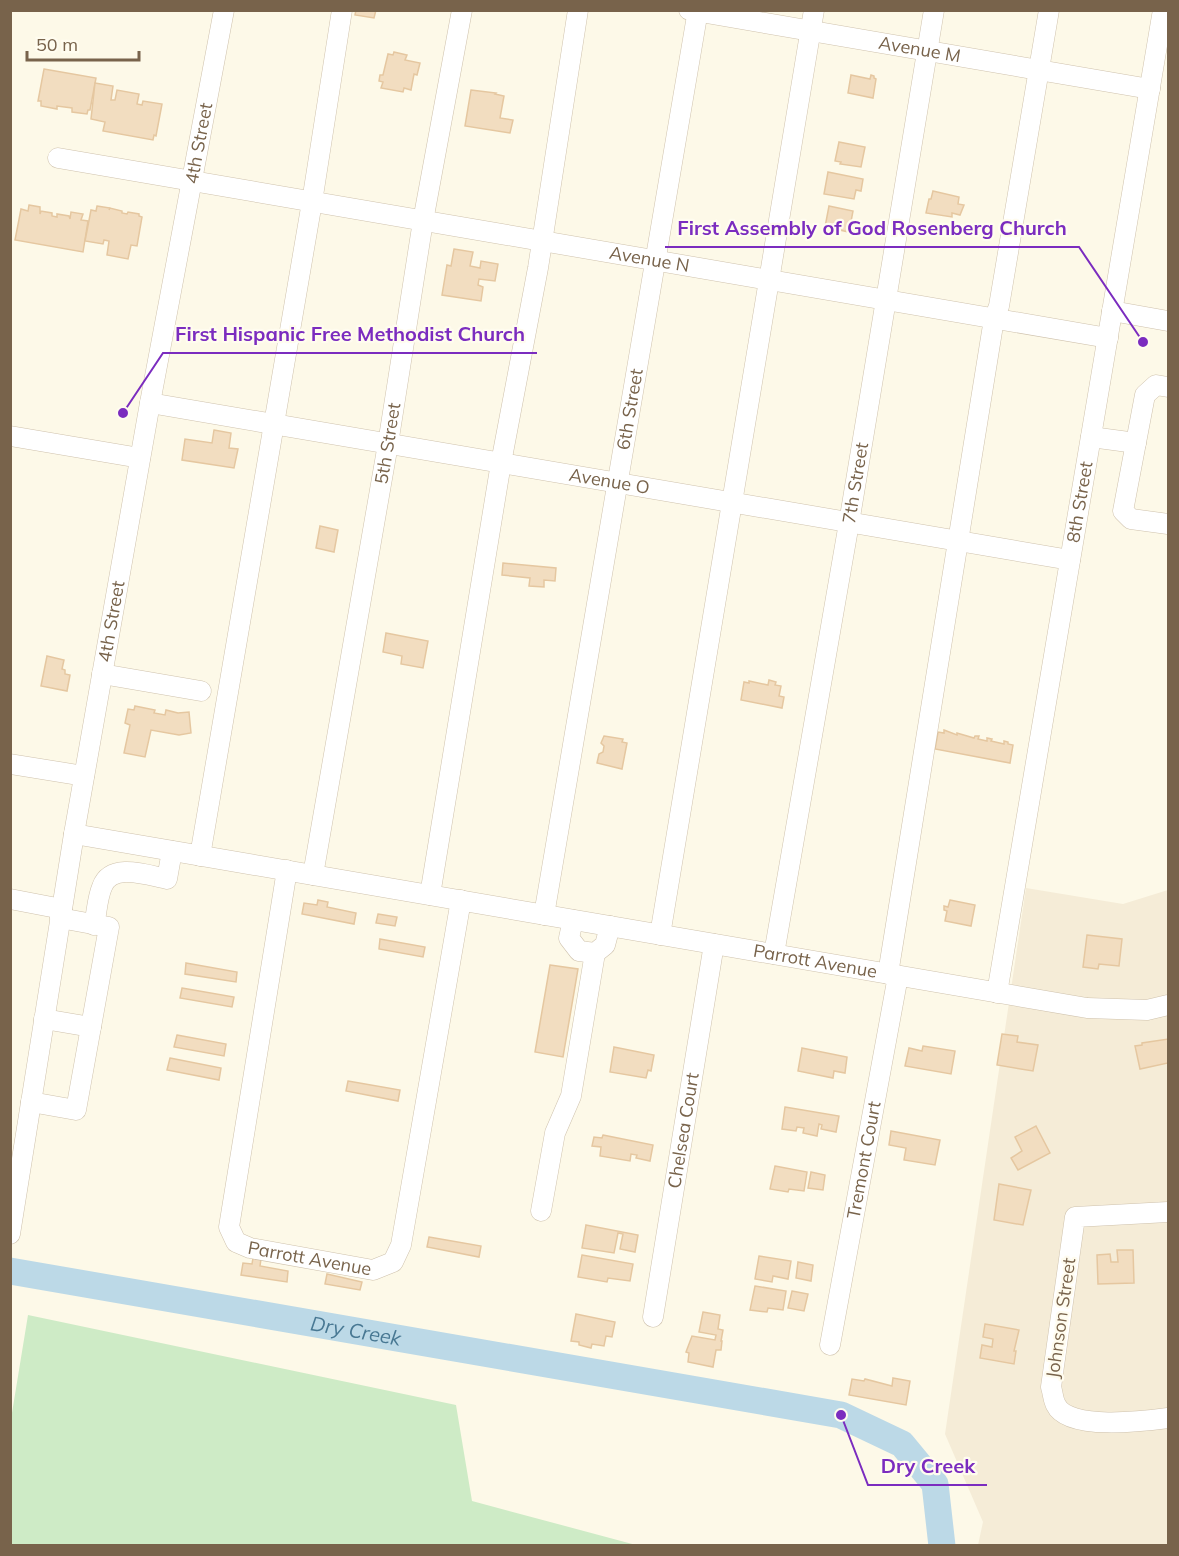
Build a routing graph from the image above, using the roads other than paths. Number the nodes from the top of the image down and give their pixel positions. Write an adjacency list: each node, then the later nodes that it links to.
1 (224, 10): 15 (street, 4th Street)
2 (342, 10): 16 (street)
3 (462, 10): 17 (street, 5th Street)
4 (578, 10): 18 (street)
5 (814, 10): 10 (street)
6 (934, 10): 11 (street, 7th Street)
7 (1049, 10): 12 (street, Tremont Court)
8 (1163, 10): 13 (street, 8th Street)
9 (695, 11): 10 (street, Avenue M); 19 (street, 6th Street)
10 (810, 31): 11 (street, Avenue M); 20 (street)
11 (926, 51): 12 (street, Avenue M); 21 (street, 7th Street)
12 (1039, 70): 13 (street, Avenue M); 23 (street, Tremont Court)
13 (1150, 89): 22 (street, 8th Street)
14 (58, 158): 15 (street, Avenue N)
15 (192, 182): 16 (street, Avenue N); 27 (street, 4th Street)
16 (312, 202): 17 (street, Avenue N); 28 (street)
17 (423, 221): 18 (street, Avenue N); 32 (street, 5th Street)
18 (540, 241): 19 (street, Avenue N); 34 (street)
19 (655, 261): 20 (street, Avenue N); 35 (street, 6th Street)
20 (770, 280): 21 (street, Avenue N); 36 (street)
21 (886, 300): 23 (street, Avenue N); 37 (street, 7th Street)
22 (1112, 311): 24 (street); 25 (street, 8th Street)
23 (994, 318): 25 (street, Avenue N); 39 (street, Tremont Court)
24 (1168, 321)
25 (1108, 338): 30 (street, 8th Street)
26 (1168, 387): 31 (street)
27 (150, 404): 28 (street, Avenue O); 33 (street, 4th Street)
28 (273, 424): 32 (street, Avenue O); 47 (street)
29 (10, 436): 33 (street)
30 (1091, 437): 31 (street); 40 (street, 8th Street)
31 (1136, 443): 38 (street)
32 (388, 444): 34 (street, Avenue O); 49 (street, 5th Street)
33 (140, 458): 41 (street, 4th Street)
34 (501, 463): 35 (street, Avenue O); 50 (street)
35 (617, 483): 36 (street, Avenue O); 54 (street, 6th Street)
36 (732, 503): 37 (street, Avenue O); 58 (street)
37 (849, 523): 39 (street, Avenue O); 61 (street, 7th Street)
38 (1168, 524)
39 (958, 541): 40 (street, Avenue O); 62 (street, Tremont Court)
40 (1070, 560): 63 (street, 8th Street)
41 (102, 674): 42 (street); 44 (street, 4th Street)
42 (201, 691)
43 (10, 764): 44 (street)
44 (84, 776): 45 (street, 4th Street)
45 (74, 834): 46 (street, Parrott Avenue); 53 (street, 4th Street)
46 (172, 851): 47 (street, Parrott Avenue); 56 (street)
47 (200, 856): 48 (street, Parrott Avenue)
48 (286, 870): 49 (street, Parrott Avenue); 52 (street, Parrott Avenue)
49 (312, 875): 50 (street, Parrott Avenue)
50 (430, 895): 52 (street, Parrott Avenue)
51 (10, 899): 53 (street)
52 (461, 900): 54 (street, Parrott Avenue)
53 (61, 914): 56 (street); 65 (street, 4th Street)
54 (544, 915): 55 (street, Parrott Avenue)
55 (573, 920): 57 (street, Parrott Avenue); 60 (street)
56 (94, 925): 66 (street)
57 (610, 926): 58 (street, Parrott Avenue); 60 (street)
58 (660, 935): 59 (street, Parrott Avenue)
59 (714, 944): 61 (street, Parrott Avenue); 71 (street, Chelsea Court)
60 (595, 953): 68 (street)
61 (774, 954): 62 (street, Parrott Avenue)
62 (893, 975): 63 (street, Parrott Avenue); 72 (street, Tremont Court)
63 (997, 993): 64 (street, Parrott Avenue)
64 (1168, 1005)
65 (44, 1019): 66 (street); 67 (street, 4th Street)
66 (91, 1027): 67 (street)
67 (31, 1102): 70 (street, 4th Street)
68 (541, 1211)
69 (1168, 1212): 73 (street, Johnson Street)
70 (10, 1234)
71 (653, 1317)
72 (830, 1345)
73 (1168, 1418)

